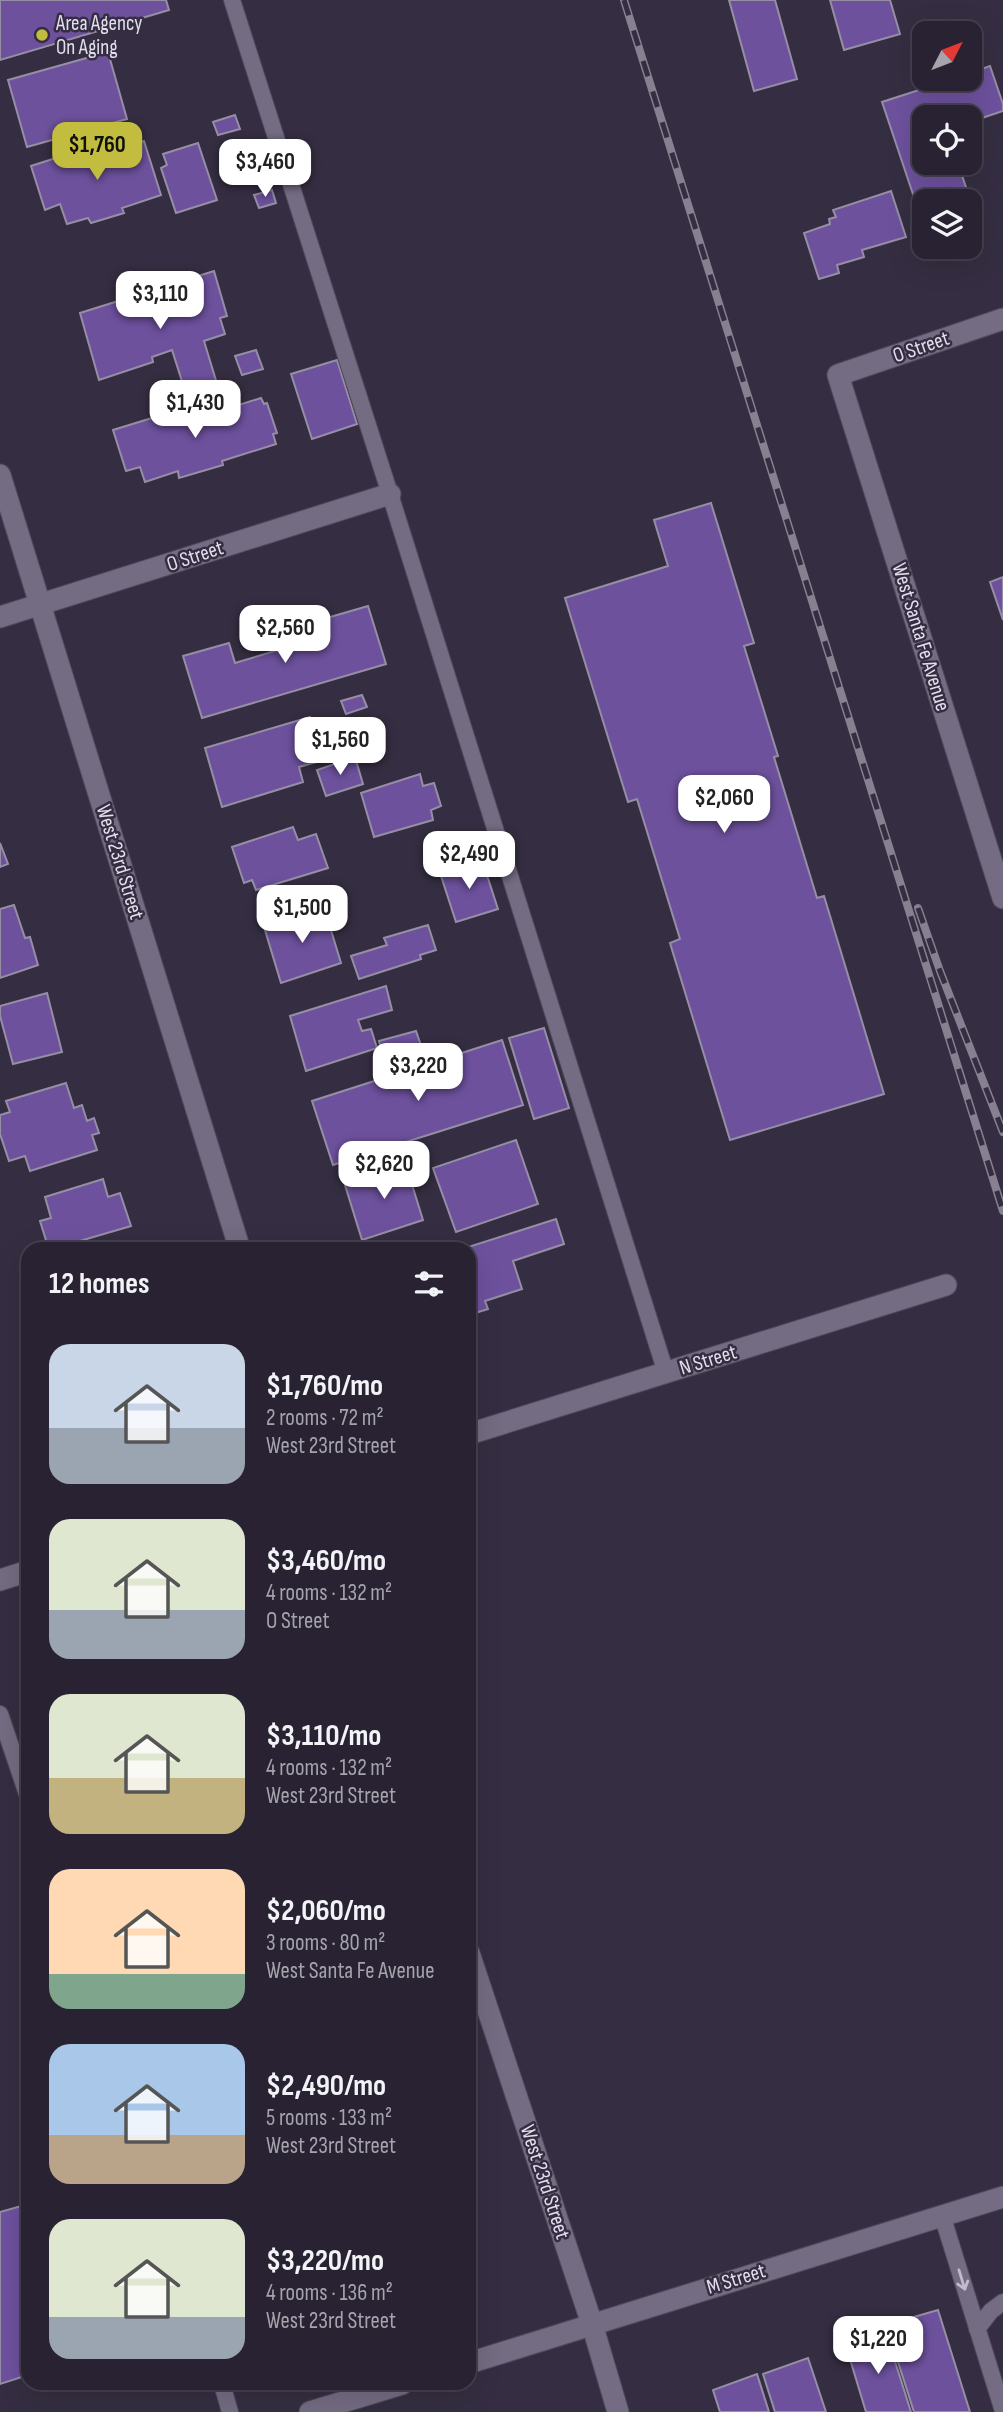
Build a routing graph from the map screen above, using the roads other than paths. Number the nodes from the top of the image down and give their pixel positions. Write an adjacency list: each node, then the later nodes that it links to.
1 (232, 0): 5 (lane)
2 (1003, 319): 3 (street, O Street)
3 (838, 375): 8 (street, West Santa Fe Avenue)
4 (0, 475): 6 (street, West 23rd Street)
5 (390, 494): 6 (street, O Street); 11 (lane)
6 (40, 605): 7 (street, O Street); 9 (street, West 23rd Street)
7 (0, 617)
8 (1003, 898)
9 (238, 1242)
10 (946, 1285): 11 (street, N Street)
11 (666, 1373): 12 (street, N Street)
12 (476, 1432)
13 (21, 1573): 14 (street)
14 (0, 1580)
15 (0, 1714): 16 (lane)
16 (6, 1751): 17 (lane)
17 (21, 1782)
18 (476, 1974): 22 (street, West 23rd Street)
19 (1003, 2197): 20 (street, M Street)
20 (942, 2215): 22 (street, M Street); 23 (lane, one-way to 23)
21 (1003, 2302): 23 (lane)
22 (592, 2324): 24 (street, M Street); 31 (street, West 23rd Street)
23 (977, 2329): 25 (lane)
24 (476, 2361)
25 (999, 2383): 28 (lane)
26 (224, 2390): 29 (lane)
27 (382, 2390): 30 (street)
28 (1003, 2411)
29 (230, 2412)
30 (310, 2412)
31 (618, 2412)

